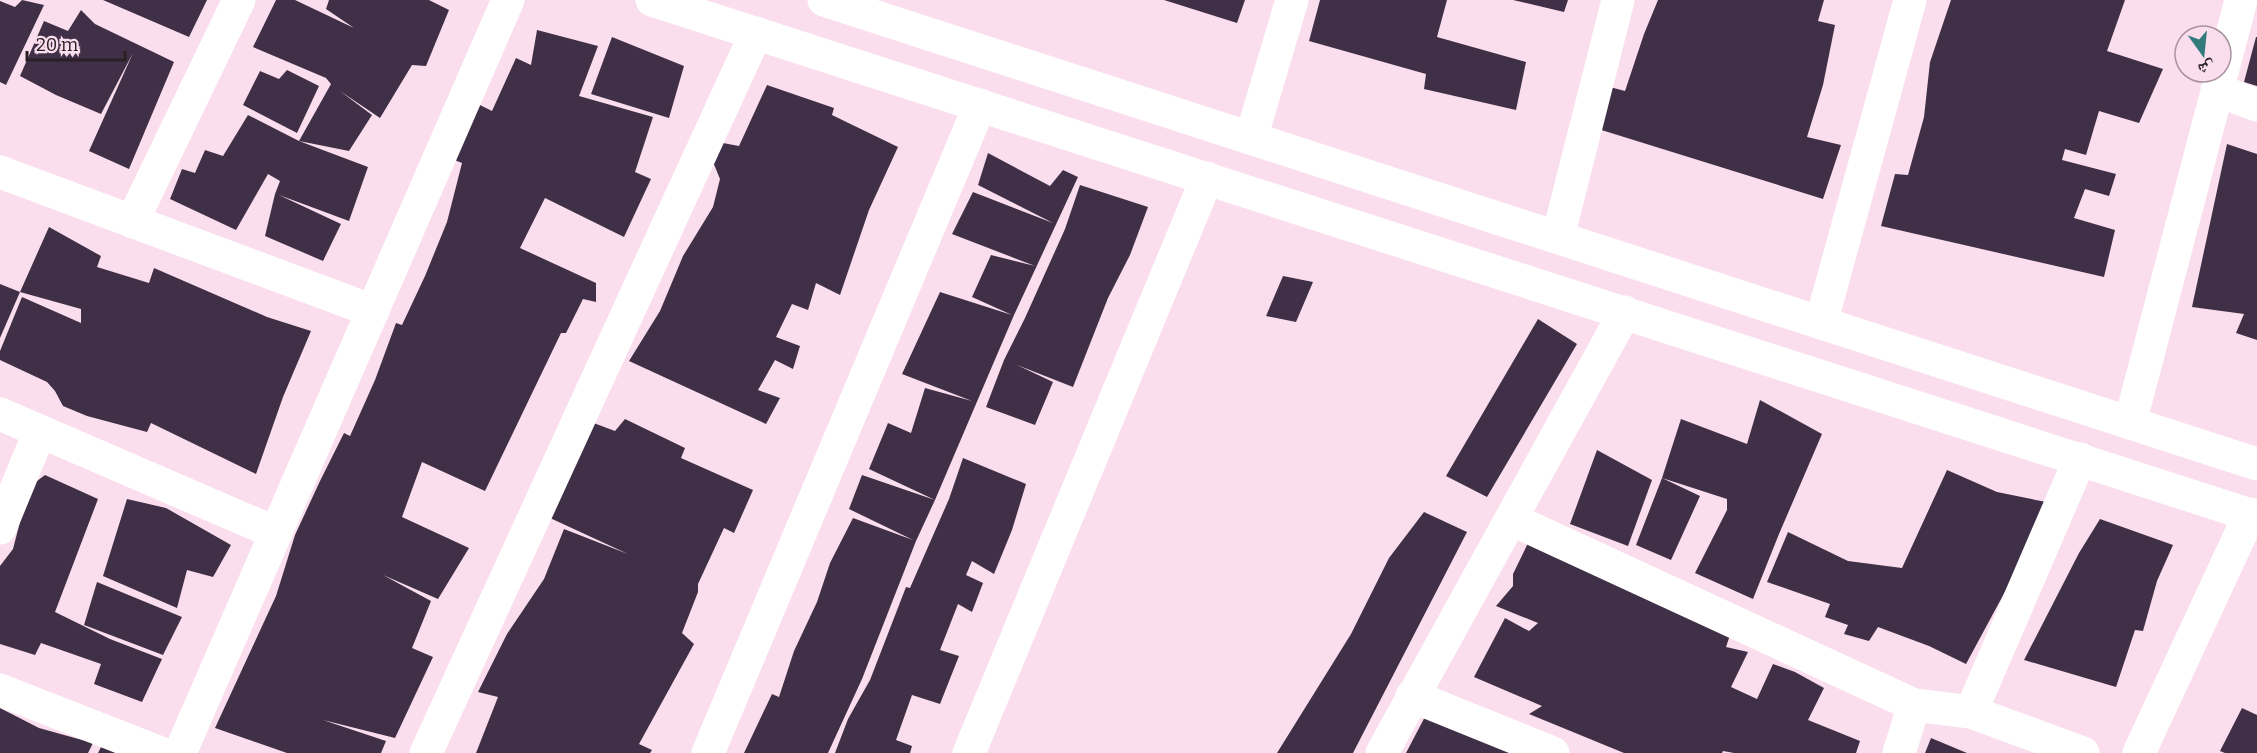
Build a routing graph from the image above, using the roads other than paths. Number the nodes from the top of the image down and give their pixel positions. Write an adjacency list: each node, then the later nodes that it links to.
1 (239, 0): 18 (street)
2 (508, 0): 20 (street)
3 (652, 0): 9 (street)
4 (824, 0): 11 (street)
5 (1292, 0): 14 (street)
6 (1618, 0): 19 (street)
7 (1910, 0): 22 (street)
8 (2241, 0): 10 (street)
9 (756, 33): 12 (street); 38 (street)
10 (2217, 90): 13 (street); 24 (street)
11 (1125, 97): 14 (street); 15 (street)
12 (980, 105): 15 (street); 39 (street)
13 (2257, 105)
14 (1251, 138): 19 (street)
15 (1108, 146): 17 (street)
16 (0, 172): 18 (street)
17 (1207, 178): 21 (street); 40 (street)
18 (132, 222): 20 (street)
19 (1558, 237): 22 (street)
20 (372, 311): 31 (street)
21 (1625, 312): 26 (street); 29 (street)
22 (1821, 323): 24 (street)
23 (0, 414): 25 (street)
24 (2130, 423): 27 (street)
25 (40, 431): 30 (street); 31 (street)
26 (2080, 459): 28 (street); 35 (street)
27 (2257, 465)
28 (2253, 516): 45 (street)
29 (1511, 519): 33 (street); 34 (street)
30 (0, 528)
31 (276, 533): 37 (street)
32 (0, 690): 36 (street)
33 (1412, 696): 41 (street); 42 (street)
34 (1914, 705): 35 (street); 43 (street)
35 (1971, 712): 44 (street)
36 (160, 753)
37 (180, 753)
38 (426, 753)
39 (708, 753)
40 (969, 753)
41 (1382, 753)
42 (1553, 753)
43 (1899, 753)
44 (2084, 753)
45 (2139, 753)

